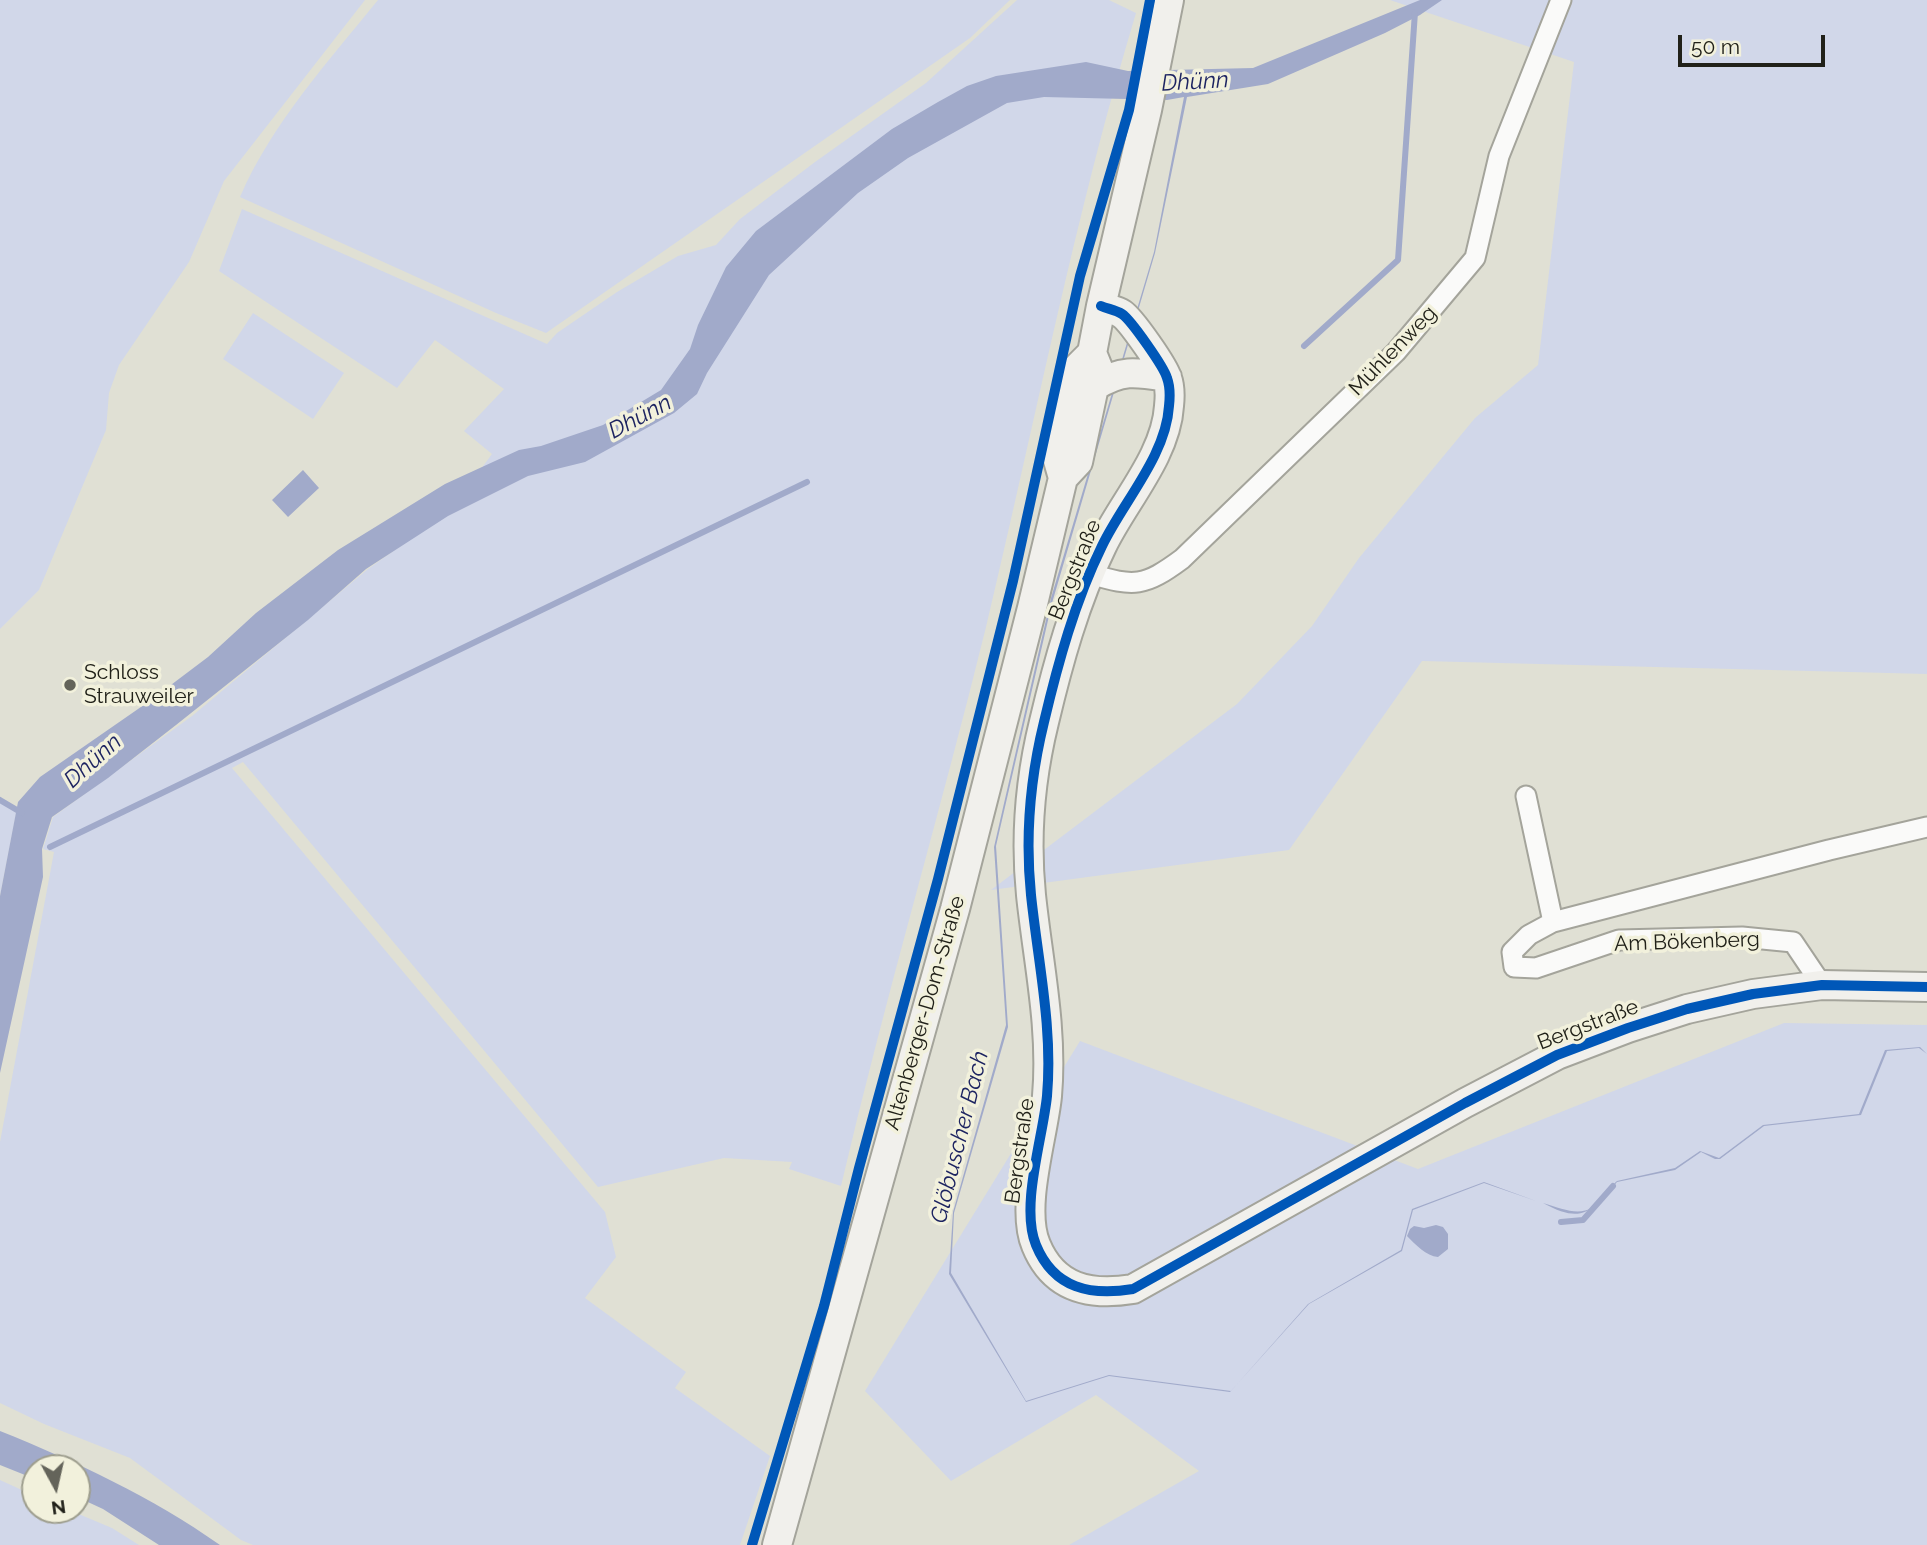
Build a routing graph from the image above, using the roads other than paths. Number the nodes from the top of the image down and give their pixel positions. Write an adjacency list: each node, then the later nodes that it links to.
1 (1169, 0): 3 (street, Altenberger-Dom-Straße)
2 (1561, 0): 8 (street, Mühlenweg)
3 (1101, 306): 4 (street, Altenberger-Dom-Straße); 5 (street)
4 (1092, 353): 6 (street, Altenberger-Dom-Straße); 7 (street, Altenberger-Dom-Straße)
5 (1167, 377): 6 (street); 8 (street, Bergstraße)
6 (1094, 386): 7 (street, Altenberger-Dom-Straße)
7 (1063, 478): 14 (street, Altenberger-Dom-Straße)
8 (1090, 574): 12 (street, Bergstraße)
9 (1526, 796): 11 (street)
10 (1927, 827): 11 (street, Am Bökenberg)
11 (1553, 922): 12 (street, Am Bökenberg)
12 (1822, 985): 13 (street, Bergstraße)
13 (1927, 987)
14 (777, 1545)

